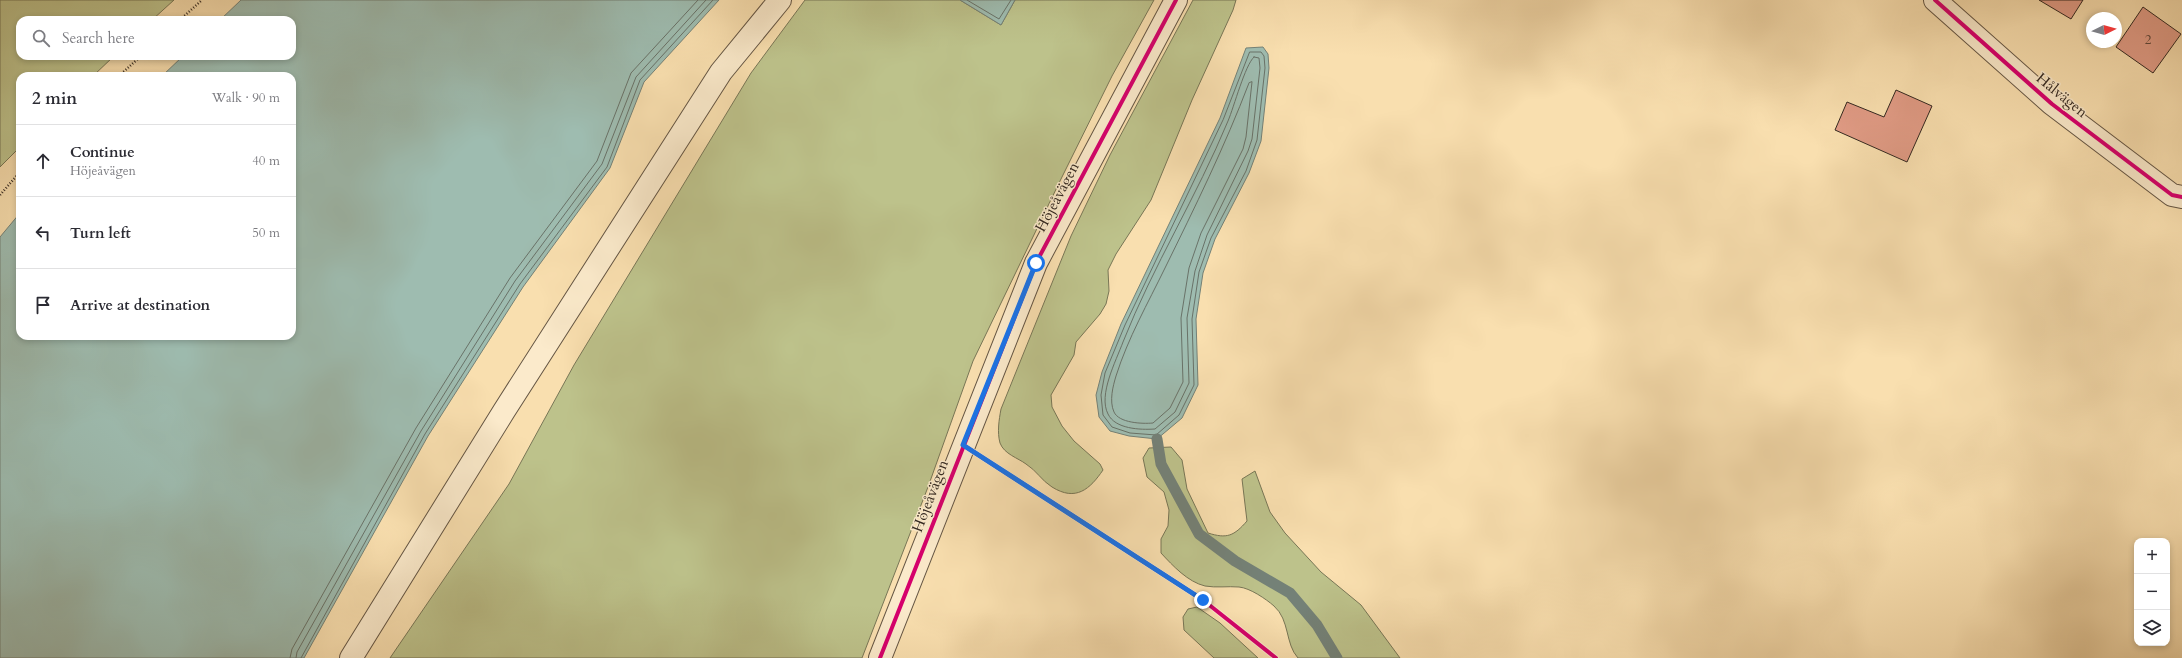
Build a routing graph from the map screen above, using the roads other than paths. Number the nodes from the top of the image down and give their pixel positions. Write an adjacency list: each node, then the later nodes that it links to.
1 (780, 0): 5 (street)
2 (1176, 0): 6 (street, Höjeåvägen)
3 (1935, 0): 4 (street, Hålvägen)
4 (2182, 197)
5 (351, 658)
6 (880, 658)

